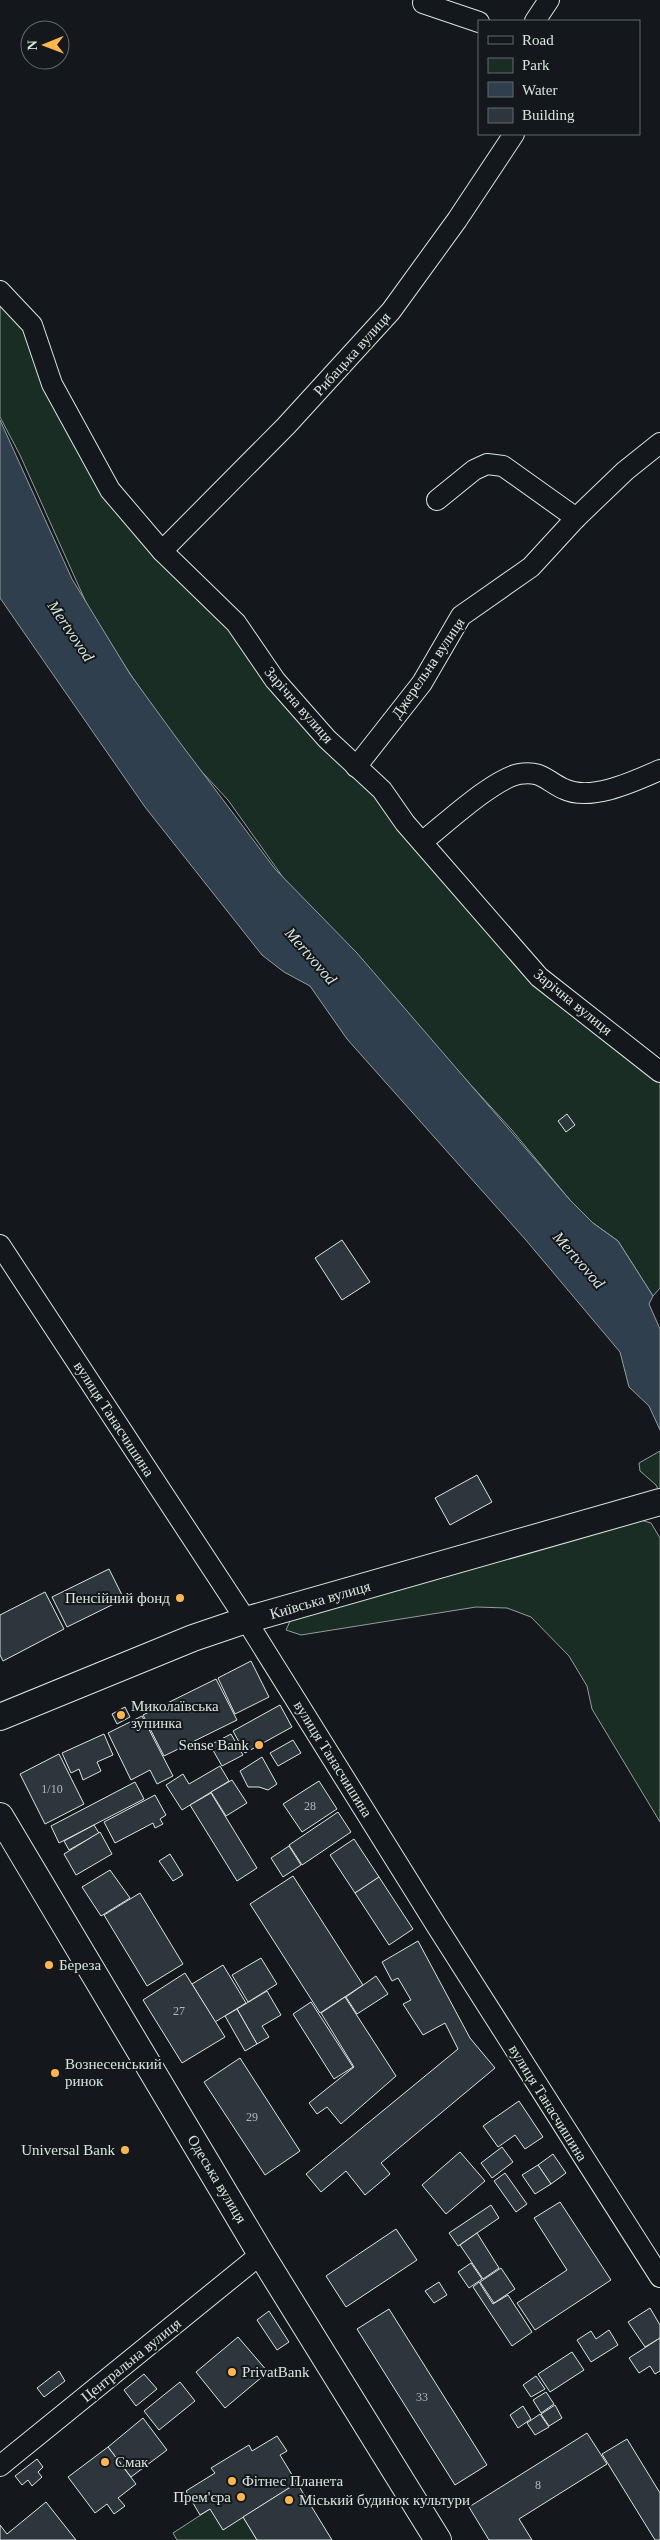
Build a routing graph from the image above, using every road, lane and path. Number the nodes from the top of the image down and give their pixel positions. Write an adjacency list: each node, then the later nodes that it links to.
1 (549, 0): 3 (street)
2 (423, 4): 4 (street)
3 (537, 20)
4 (478, 22)
5 (513, 135): 10 (street, Рибацька вулиця)
6 (0, 291): 10 (street, Зарічна вулиця)
7 (660, 443): 9 (street, Джерельна вулиця)
8 (437, 500): 9 (street)
9 (576, 518): 11 (street, Джерельна вулиця)
10 (162, 552): 11 (street, Зарічна вулиця)
11 (356, 767): 13 (street, Зарічна вулиця)
12 (660, 770): 13 (street)
13 (422, 842): 14 (street, Зарічна вулиця)
14 (660, 1072)
15 (0, 1245): 17 (street, вулиця Танасчишина)
16 (654, 1504): 17 (main road, Київська вулиця)
17 (246, 1620): 18 (main road, Київська вулиця); 21 (street, вулиця Танасчишина)
18 (0, 1717)
19 (0, 1816): 20 (main road, Одеська вулиця)
20 (261, 2254): 22 (street, Центральна вулиця); 23 (main road, Одеська вулиця)
21 (660, 2278)
22 (0, 2466)
23 (438, 2540)

